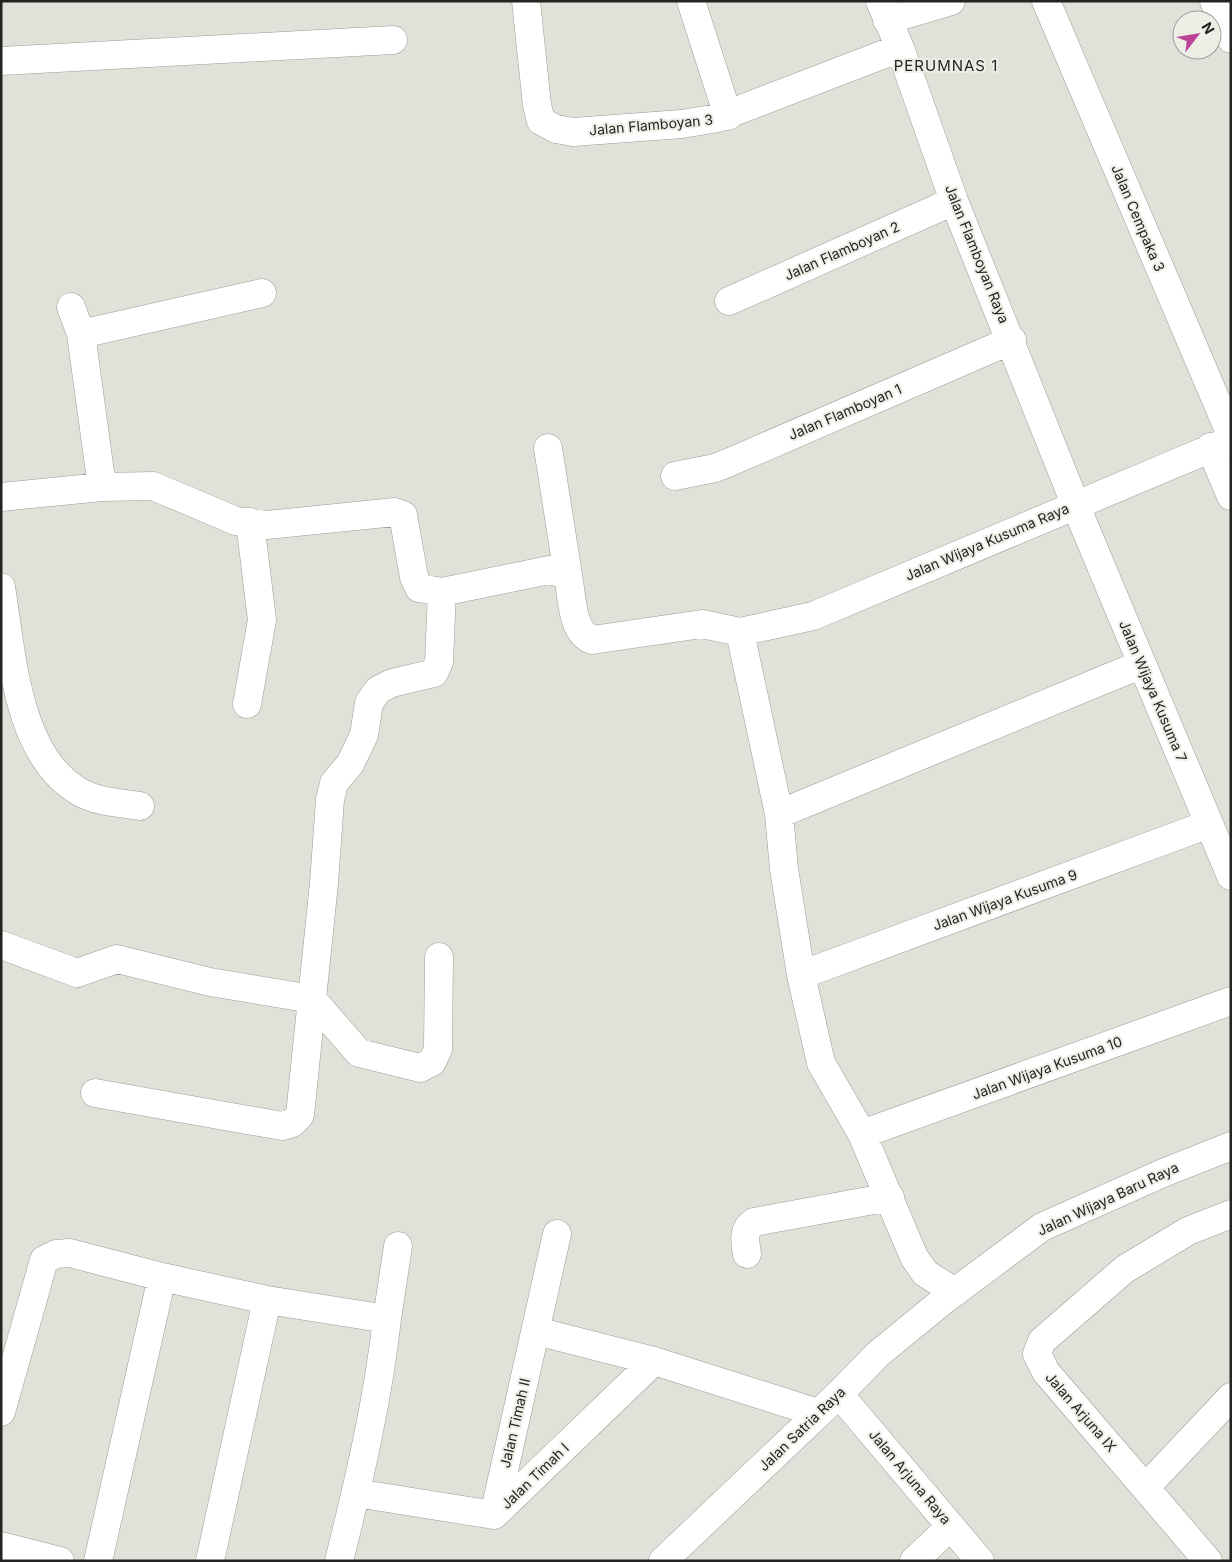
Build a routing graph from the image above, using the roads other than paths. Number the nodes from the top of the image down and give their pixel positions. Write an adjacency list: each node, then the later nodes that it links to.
1 (526, 1): 11 (street, Jalan Flamboyan 3)
2 (691, 1): 11 (street)
3 (951, 1): 6 (street)
4 (1046, 1): 18 (street, Jalan Cempaka 3)
5 (1214, 1): 7 (street)
6 (884, 10): 9 (street, Jalan Flamboyan Raya)
7 (1231, 39)
8 (392, 40): 10 (street)
9 (900, 48): 11 (street, Jalan Flamboyan 3); 12 (street, Jalan Flamboyan Raya)
10 (1, 61)
11 (728, 116)
12 (954, 201): 14 (street, Jalan Flamboyan 2); 17 (street, Jalan Flamboyan Raya)
13 (262, 293): 16 (street)
14 (729, 301)
15 (70, 307): 16 (street)
16 (81, 334): 21 (street)
17 (1012, 340): 20 (street, Jalan Flamboyan 1); 24 (street, Jalan Flamboyan Raya)
18 (1224, 441): 22 (street, Jalan Cempaka 3); 24 (street, Jalan Wijaya Kusuma Raya)
19 (548, 448): 26 (street)
20 (675, 476)
21 (102, 487): 23 (street); 25 (street)
22 (1231, 496)
23 (1, 497)
24 (1076, 505): 29 (street, Jalan Wijaya Kusuma Raya); 30 (street, Jalan Wijaya Kusuma 7)
25 (250, 522): 28 (street); 31 (street)
26 (568, 575): 28 (street); 29 (street)
27 (1, 588): 32 (street)
28 (442, 592): 39 (street)
29 (740, 632): 33 (street)
30 (1142, 664): 33 (street); 34 (street, Jalan Wijaya Kusuma 7)
31 (247, 704)
32 (140, 806)
33 (779, 814): 38 (street)
34 (1209, 824): 35 (street, Jalan Wijaya Kusuma 7); 38 (street, Jalan Wijaya Kusuma 9)
35 (1231, 876)
36 (1, 945): 39 (street)
37 (439, 957): 39 (street)
38 (800, 975): 42 (street)
39 (312, 999): 41 (street)
40 (1231, 1001): 42 (street, Jalan Wijaya Kusuma 10)
41 (95, 1092)
42 (862, 1134): 44 (street)
43 (1231, 1146): 50 (street, Jalan Wijaya Baru Raya)
44 (890, 1197): 48 (street); 50 (street)
45 (1231, 1214): 59 (street, Jalan Arjuna IX)
46 (557, 1234): 53 (street, Jalan Timah II)
47 (398, 1246): 52 (street)
48 (746, 1254)
49 (162, 1277): 51 (street); 57 (street); 65 (street)
50 (949, 1296): 55 (street, Jalan Satria Raya)
51 (267, 1300): 52 (street); 66 (street)
52 (387, 1319): 60 (street)
53 (536, 1331): 54 (street); 61 (street, Jalan Timah II)
54 (654, 1361): 58 (street); 61 (street, Jalan Timah I)
55 (839, 1394): 58 (street, Jalan Satria Raya); 62 (street, Jalan Arjuna Raya)
56 (1231, 1397): 59 (street)
57 (1, 1412)
58 (818, 1413): 68 (street, Jalan Satria Raya)
59 (1146, 1487): 71 (street, Jalan Arjuna IX)
60 (356, 1493): 61 (street, Jalan Timah I); 67 (street)
61 (494, 1515)
62 (945, 1532): 69 (street); 70 (street, Jalan Arjuna Raya)
63 (1, 1546): 64 (street)
64 (60, 1561)
65 (98, 1561)
66 (210, 1561)
67 (339, 1561)
68 (663, 1561)
69 (914, 1561)
70 (980, 1561)
71 (1208, 1561)

